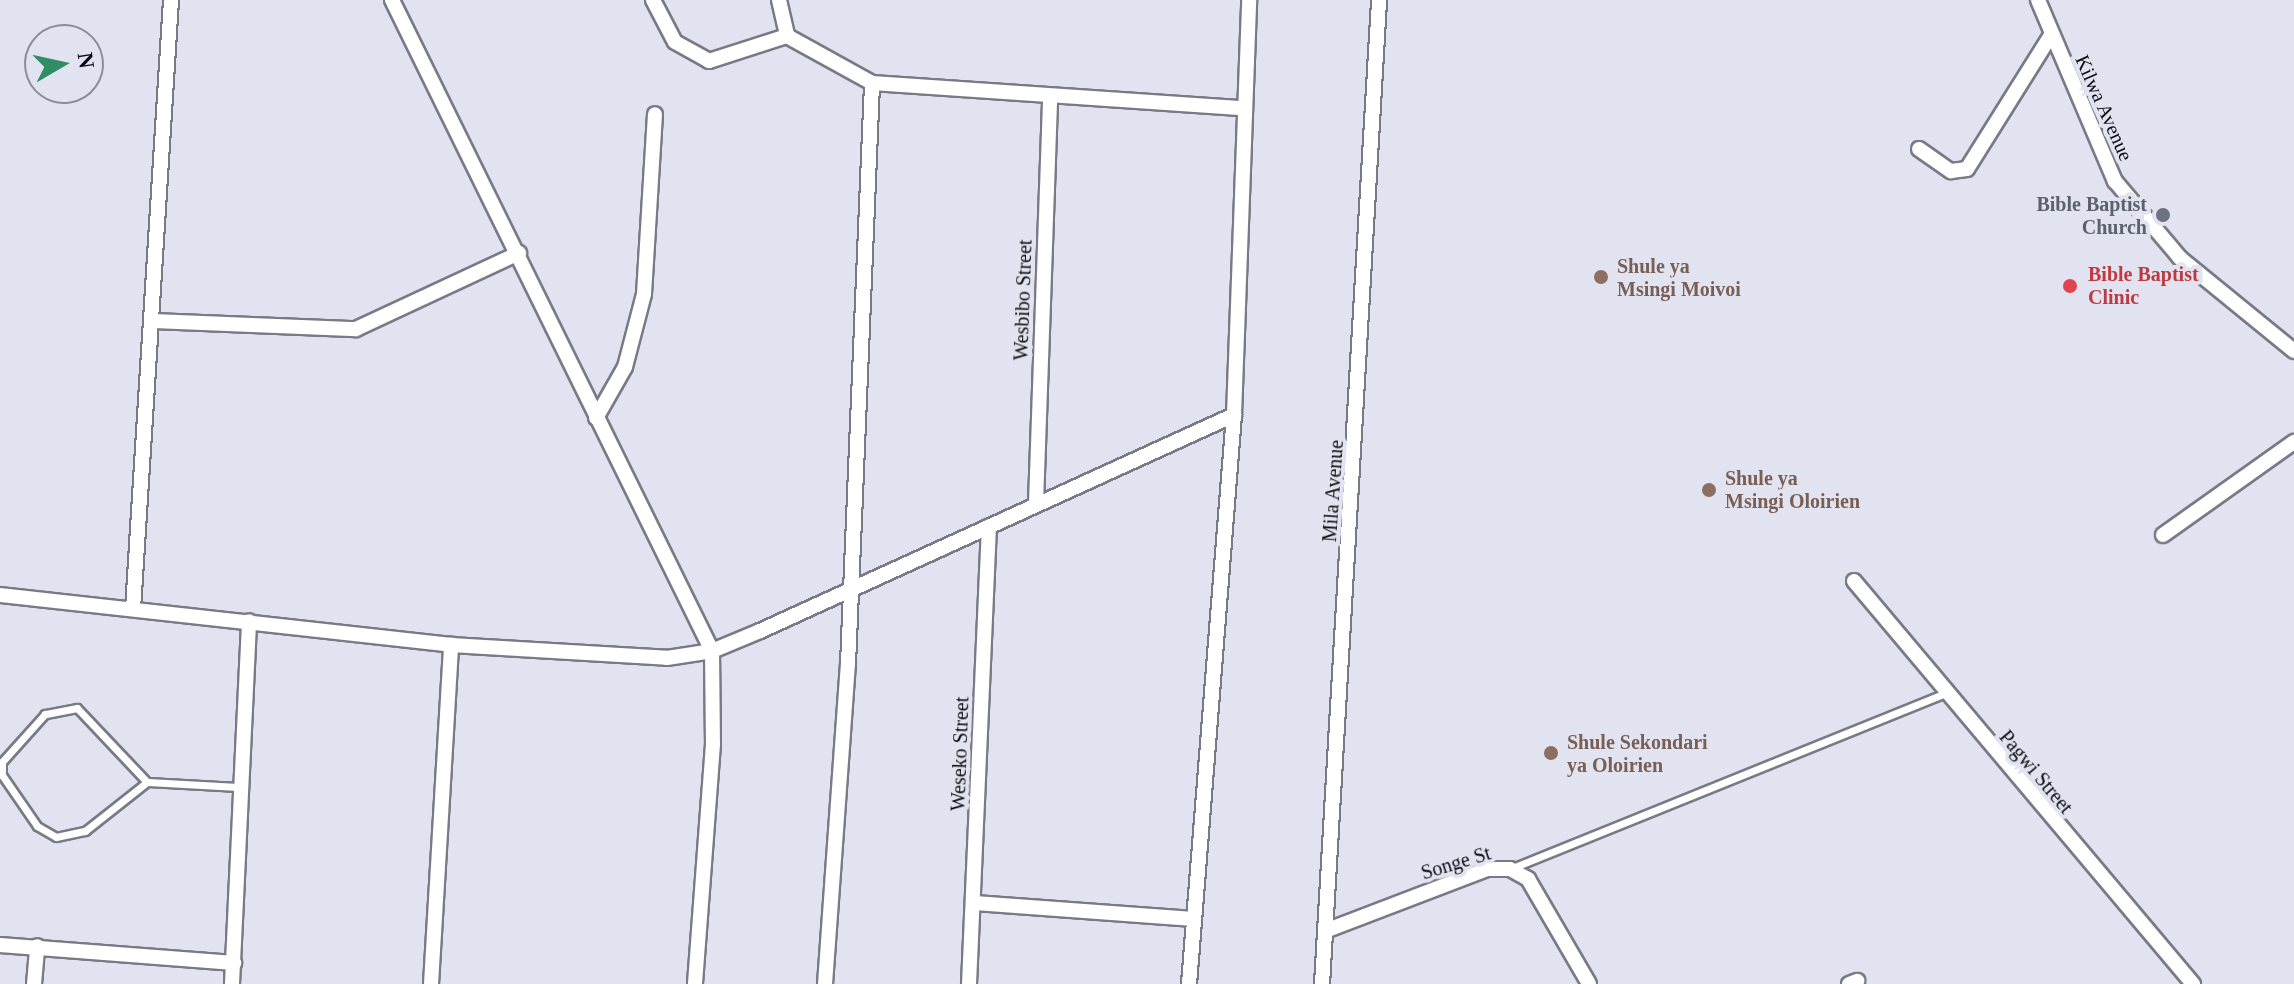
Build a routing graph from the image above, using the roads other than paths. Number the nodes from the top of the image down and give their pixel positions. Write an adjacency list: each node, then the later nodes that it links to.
1 (171, 0): 16 (street)
2 (392, 0): 15 (street)
3 (653, 0): 9 (street)
4 (779, 0): 9 (street)
5 (1249, 0): 12 (street)
6 (1379, 0): 37 (street, Mila Avenue)
7 (2038, 0): 8 (street, Kilwa Avenue)
8 (2051, 35): 14 (street); 17 (street, Kilwa Avenue)
9 (787, 36): 10 (street)
10 (872, 83): 11 (street); 25 (street)
11 (1050, 99): 12 (street); 21 (street, Wesbibo Street)
12 (1243, 108): 18 (street)
13 (655, 114): 19 (street)
14 (1919, 149)
15 (519, 253): 16 (street); 19 (street)
16 (154, 321): 27 (street)
17 (2294, 351)
18 (1234, 415): 21 (street); 36 (street)
19 (596, 418): 30 (street)
20 (2294, 442): 23 (street)
21 (1036, 503): 22 (street)
22 (989, 526): 25 (street); 35 (street, Weseko Street)
23 (2163, 535)
24 (1854, 581): 31 (street, Pagwi Street)
25 (847, 590): 30 (street); 45 (street)
26 (0, 595): 27 (street)
27 (133, 609): 28 (street)
28 (249, 621): 29 (street); 33 (street)
29 (451, 645): 30 (street); 43 (street)
30 (712, 651): 44 (street)
31 (1943, 694): 34 (lane); 50 (street, Pagwi Street)
32 (147, 782): 32 (lane); 33 (lane)
33 (239, 787): 40 (street)
34 (1510, 869): 37 (street, Songe St); 49 (street, Songe St)
35 (975, 903): 36 (street); 46 (street, Weseko Street)
36 (1193, 919): 47 (street)
37 (1325, 931): 48 (street, Mila Avenue)
38 (0, 945): 39 (street)
39 (37, 946): 40 (street); 41 (street)
40 (234, 963): 42 (street)
41 (34, 984)
42 (232, 984)
43 (431, 984)
44 (695, 984)
45 (825, 984)
46 (969, 984)
47 (1189, 984)
48 (1322, 984)
49 (1589, 984)
50 (2193, 984)

